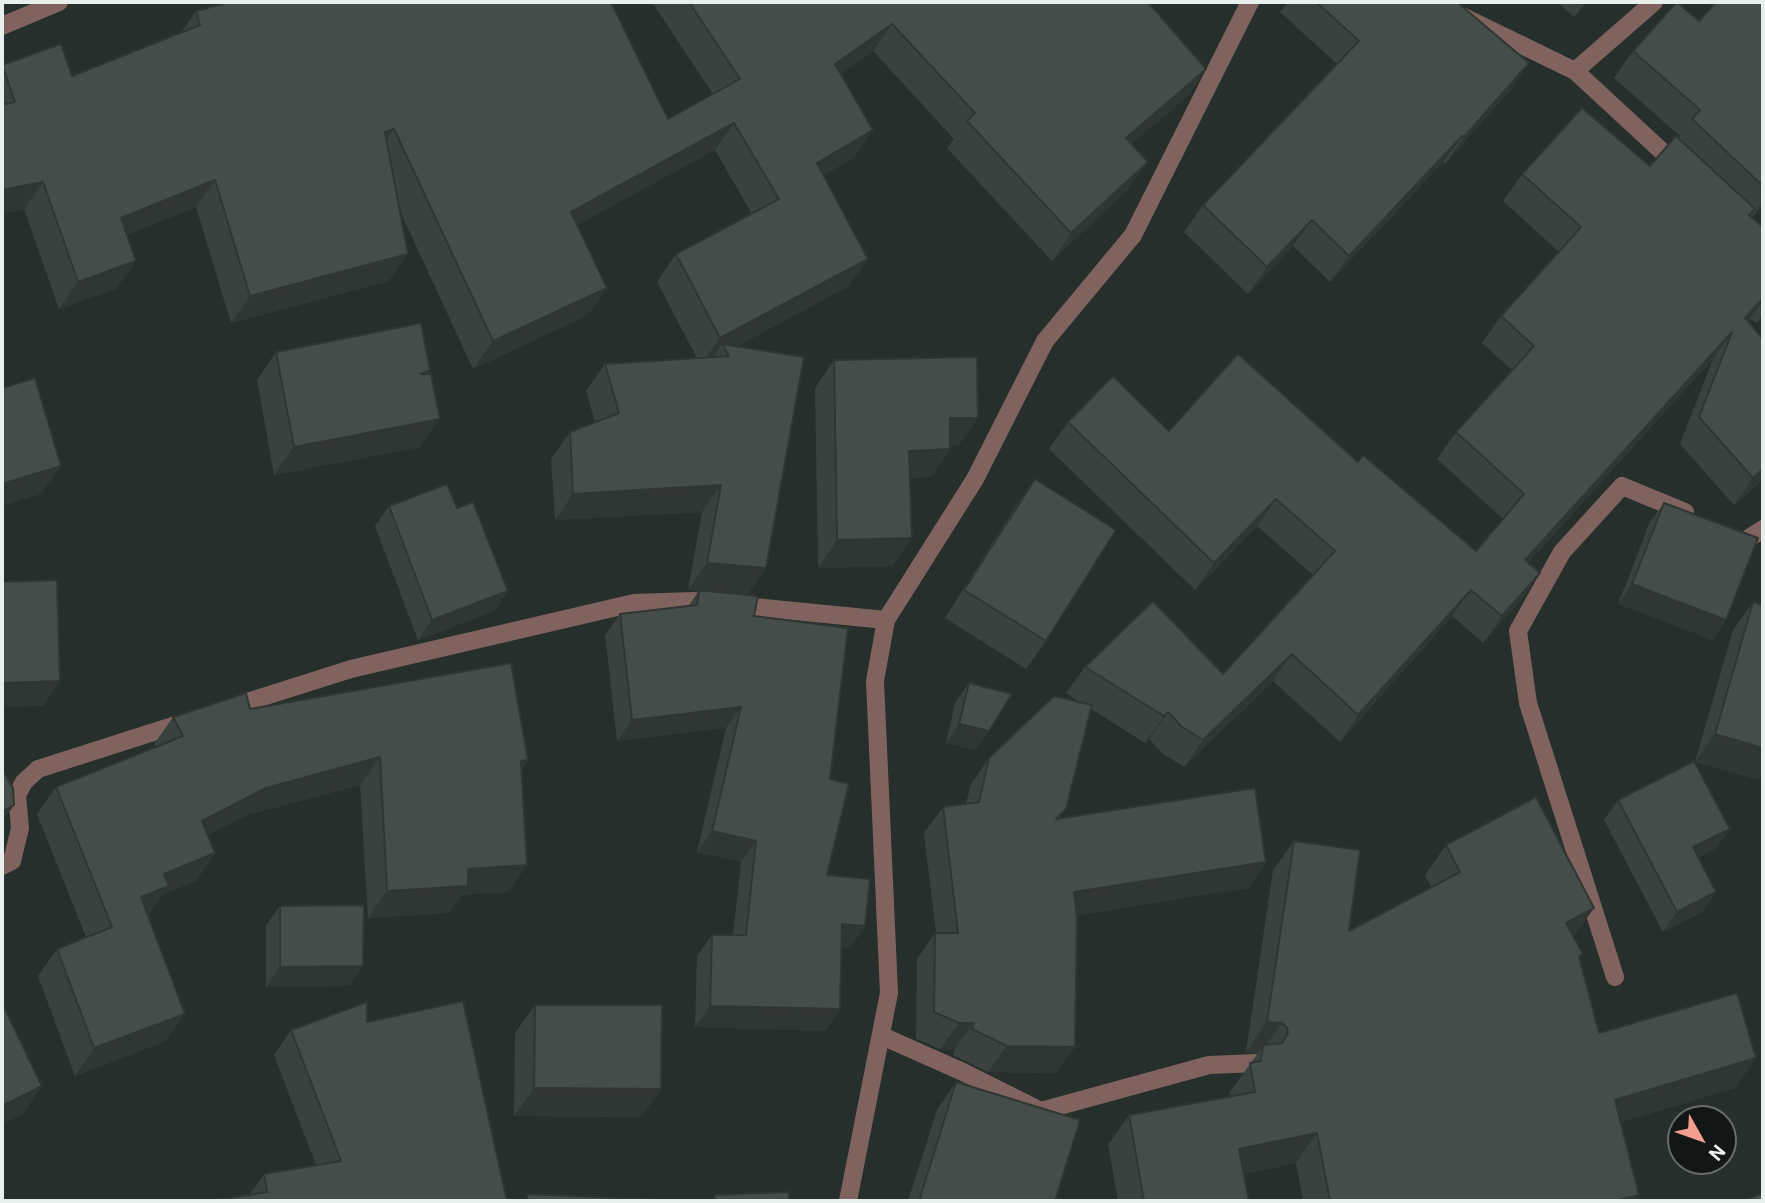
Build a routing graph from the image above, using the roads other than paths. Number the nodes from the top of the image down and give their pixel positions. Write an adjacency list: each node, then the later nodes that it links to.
1 (59, 2): 5 (street)
2 (1250, 2): 11 (street)
3 (1433, 2): 6 (street)
4 (1654, 2): 6 (street)
5 (2, 26)
6 (1575, 71): 7 (street)
7 (1694, 182)
8 (1701, 520): 13 (street)
9 (1763, 529): 10 (street)
10 (1722, 531)
11 (886, 620): 12 (street); 14 (street)
12 (2, 866)
13 (1615, 977)
14 (881, 1036): 15 (street); 16 (street)
15 (1256, 1063)
16 (848, 1201)

